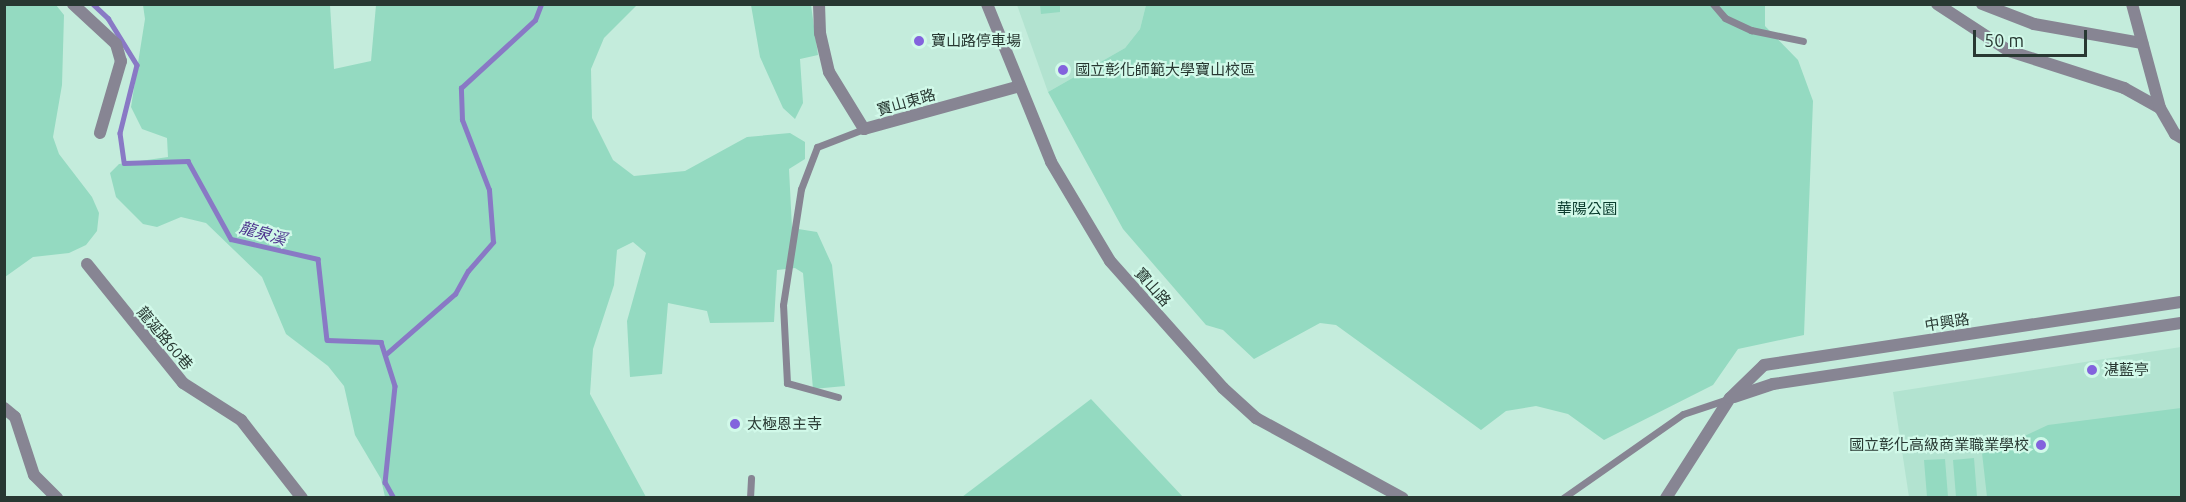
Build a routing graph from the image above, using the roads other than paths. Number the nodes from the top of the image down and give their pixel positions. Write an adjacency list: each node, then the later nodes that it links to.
1 (73, 4): 13 (street)
2 (819, 4): 12 (street, 寶山東路)
3 (987, 4): 10 (street, 寶山路)
4 (1713, 4): 8 (lane)
5 (1937, 4): 11 (street)
6 (1982, 4): 9 (street)
7 (2132, 4): 9 (street)
8 (1803, 41)
9 (2142, 44): 11 (street)
10 (1017, 87): 12 (street, 寶山東路); 25 (street, 寶山路)
11 (2160, 108): 14 (street)
12 (864, 129): 18 (lane)
13 (100, 133)
14 (2181, 138)
15 (87, 264): 23 (street, 龍涎路60巷)
16 (2181, 302): 19 (street, 中興路)
17 (2181, 323): 19 (street)
18 (838, 397)
19 (1730, 398): 26 (lane); 27 (street, 中興路)
20 (4, 408): 22 (street)
21 (751, 477): 24 (lane)
22 (57, 498)
23 (302, 498)
24 (750, 498)
25 (1403, 498)
26 (1563, 498)
27 (1666, 498)

